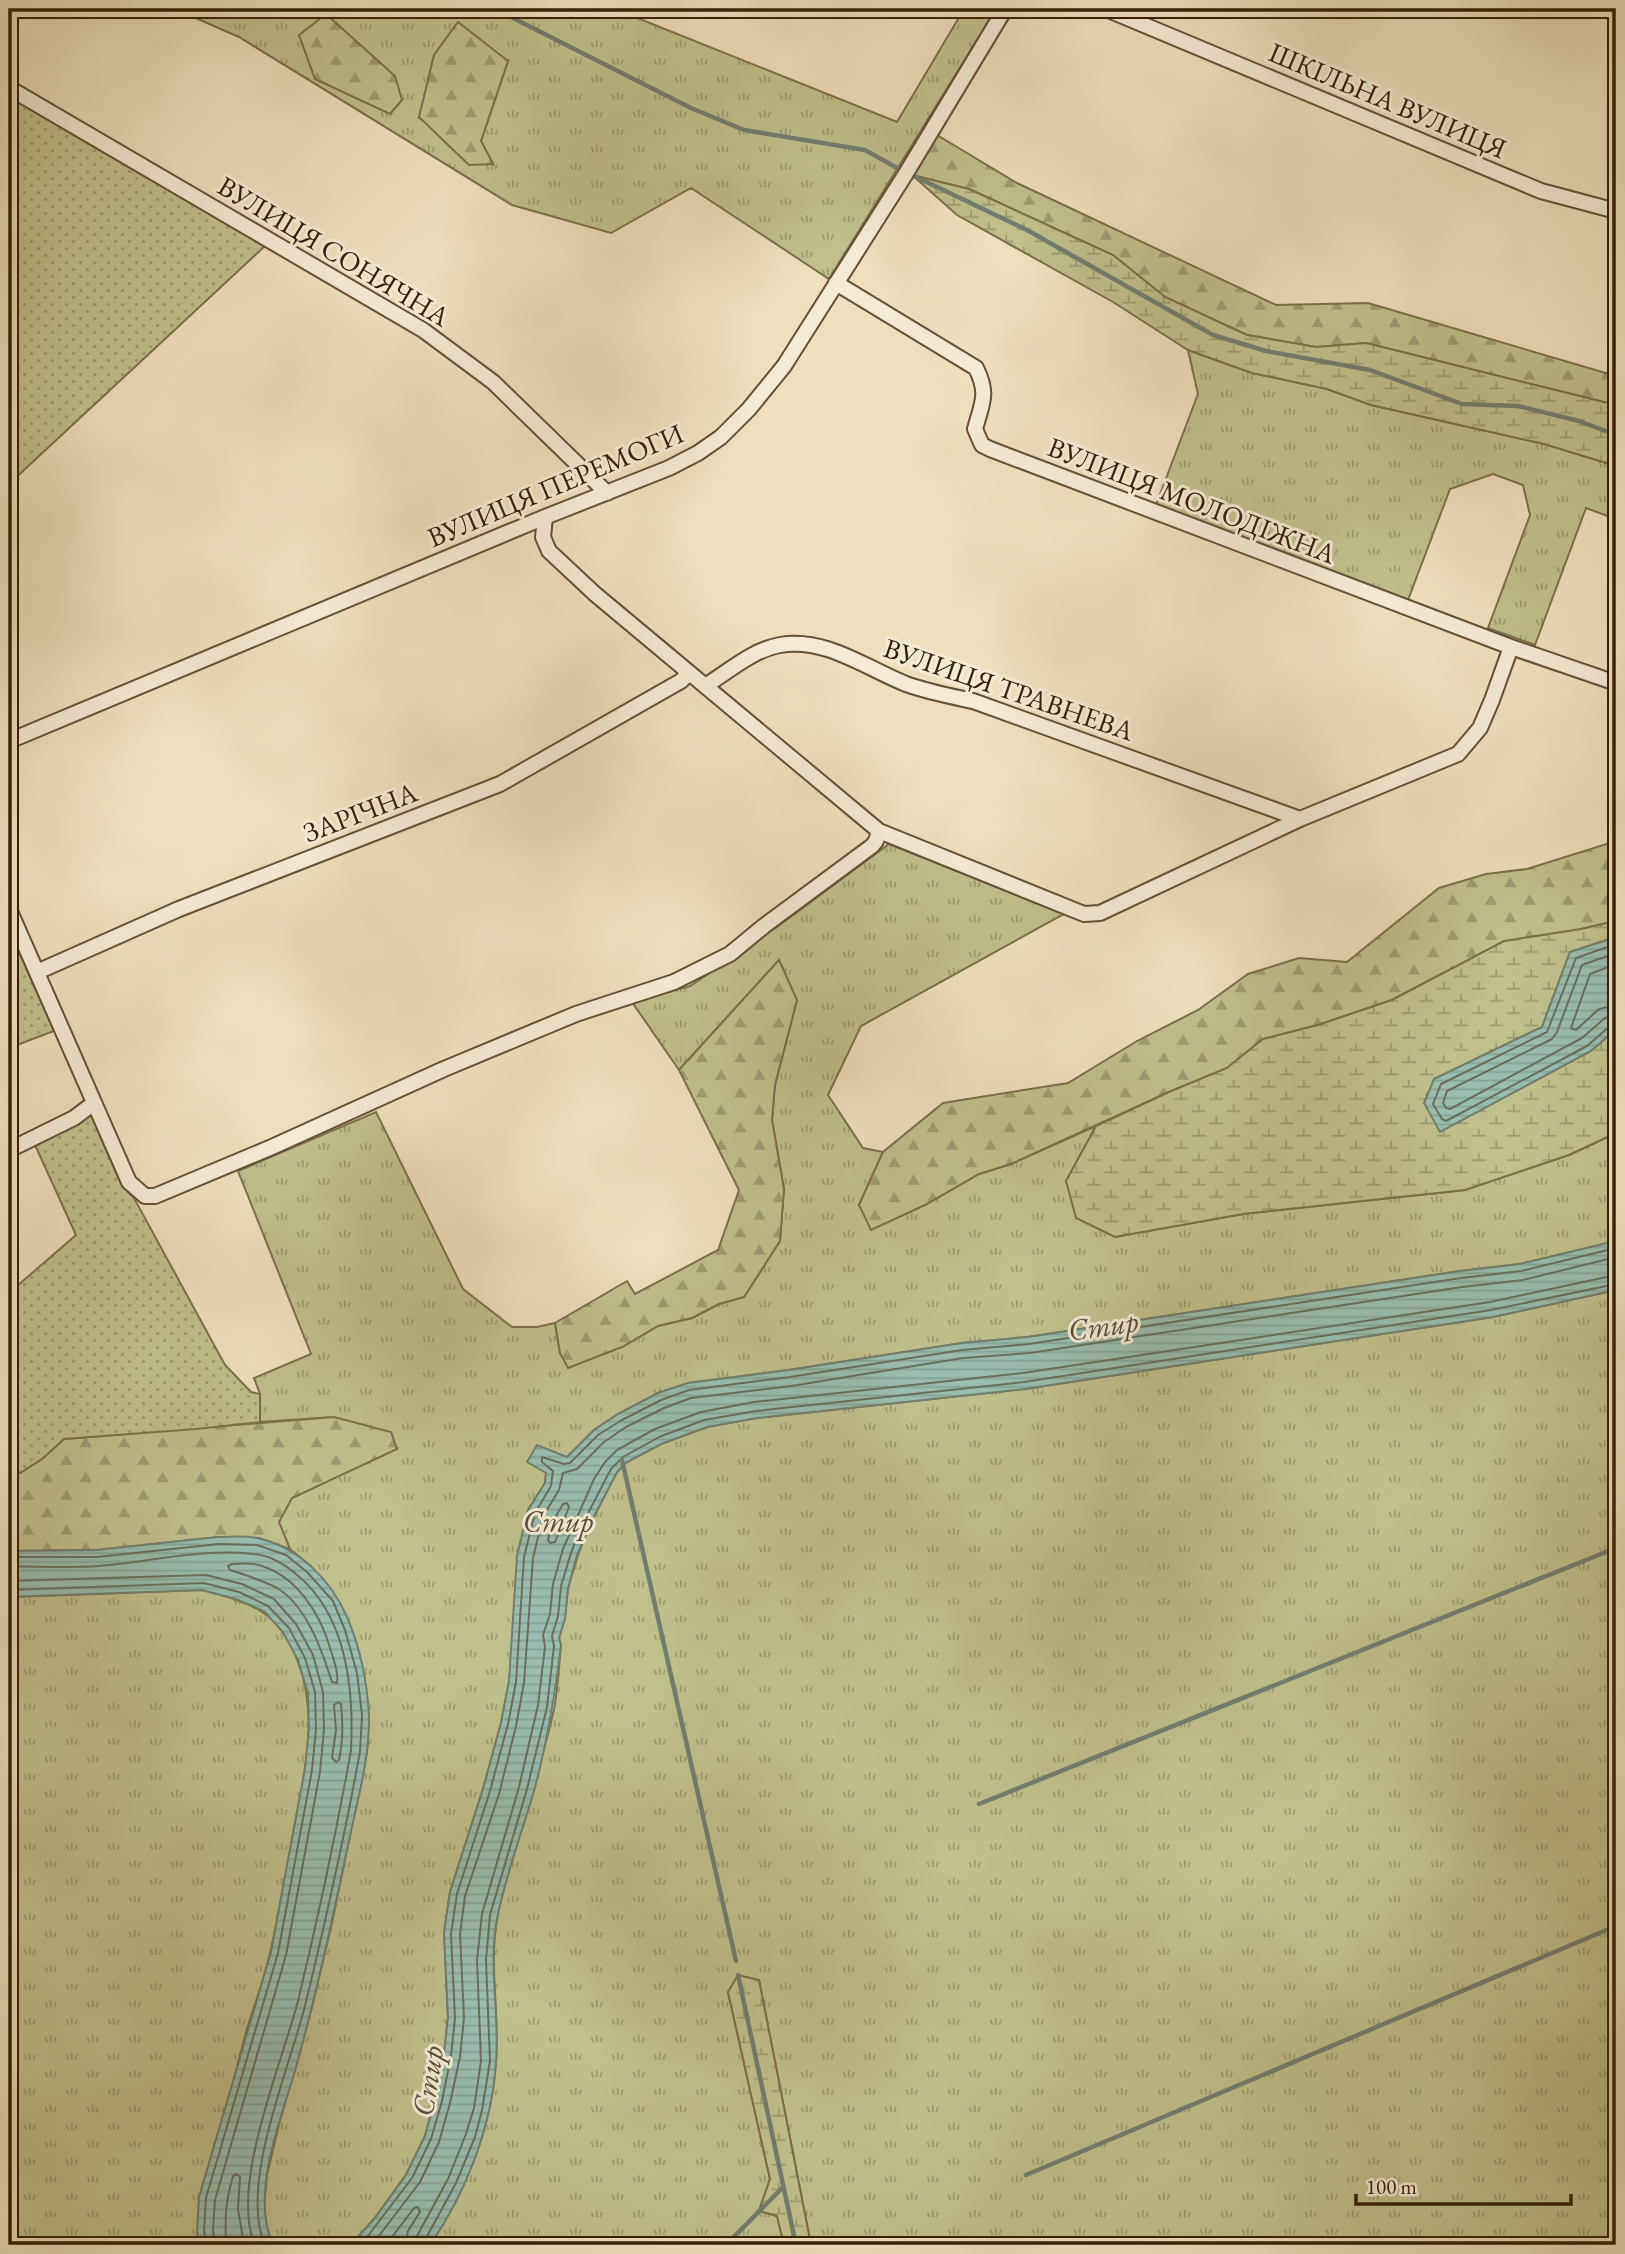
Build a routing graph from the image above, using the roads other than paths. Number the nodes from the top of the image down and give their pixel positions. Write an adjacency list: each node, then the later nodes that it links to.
1 (1005, 9): 5 (street, ВУЛИЦЯ ПЕРЕМОГИ)
2 (1106, 9): 4 (street, ШКІЛЬНА ВУЛИЦЯ)
3 (9, 89): 6 (street, ВУЛИЦЯ СОНЯЧНА)
4 (1616, 211)
5 (836, 283): 6 (street, ВУЛИЦЯ ПЕРЕМОГИ); 8 (street, ВУЛИЦЯ МОЛОДІЖНА)
6 (607, 493): 7 (street, ВУЛИЦЯ ПЕРЕМОГИ)
7 (545, 517): 9 (street); 12 (street, ВУЛИЦЯ ПЕРЕМОГИ)
8 (1511, 647): 10 (street, ВУЛИЦЯ МОЛОДІЖНА); 13 (street)
9 (689, 673): 11 (street); 16 (street, ЗАРІЧНА)
10 (1616, 683)
11 (705, 686): 13 (street, ВУЛИЦЯ ТРАВНЕВА); 14 (street)
12 (9, 741)
13 (1300, 819): 14 (street)
14 (879, 831): 17 (street)
15 (9, 909): 16 (street)
16 (37, 972): 17 (street)
17 (94, 1103): 18 (street)
18 (9, 1150)

